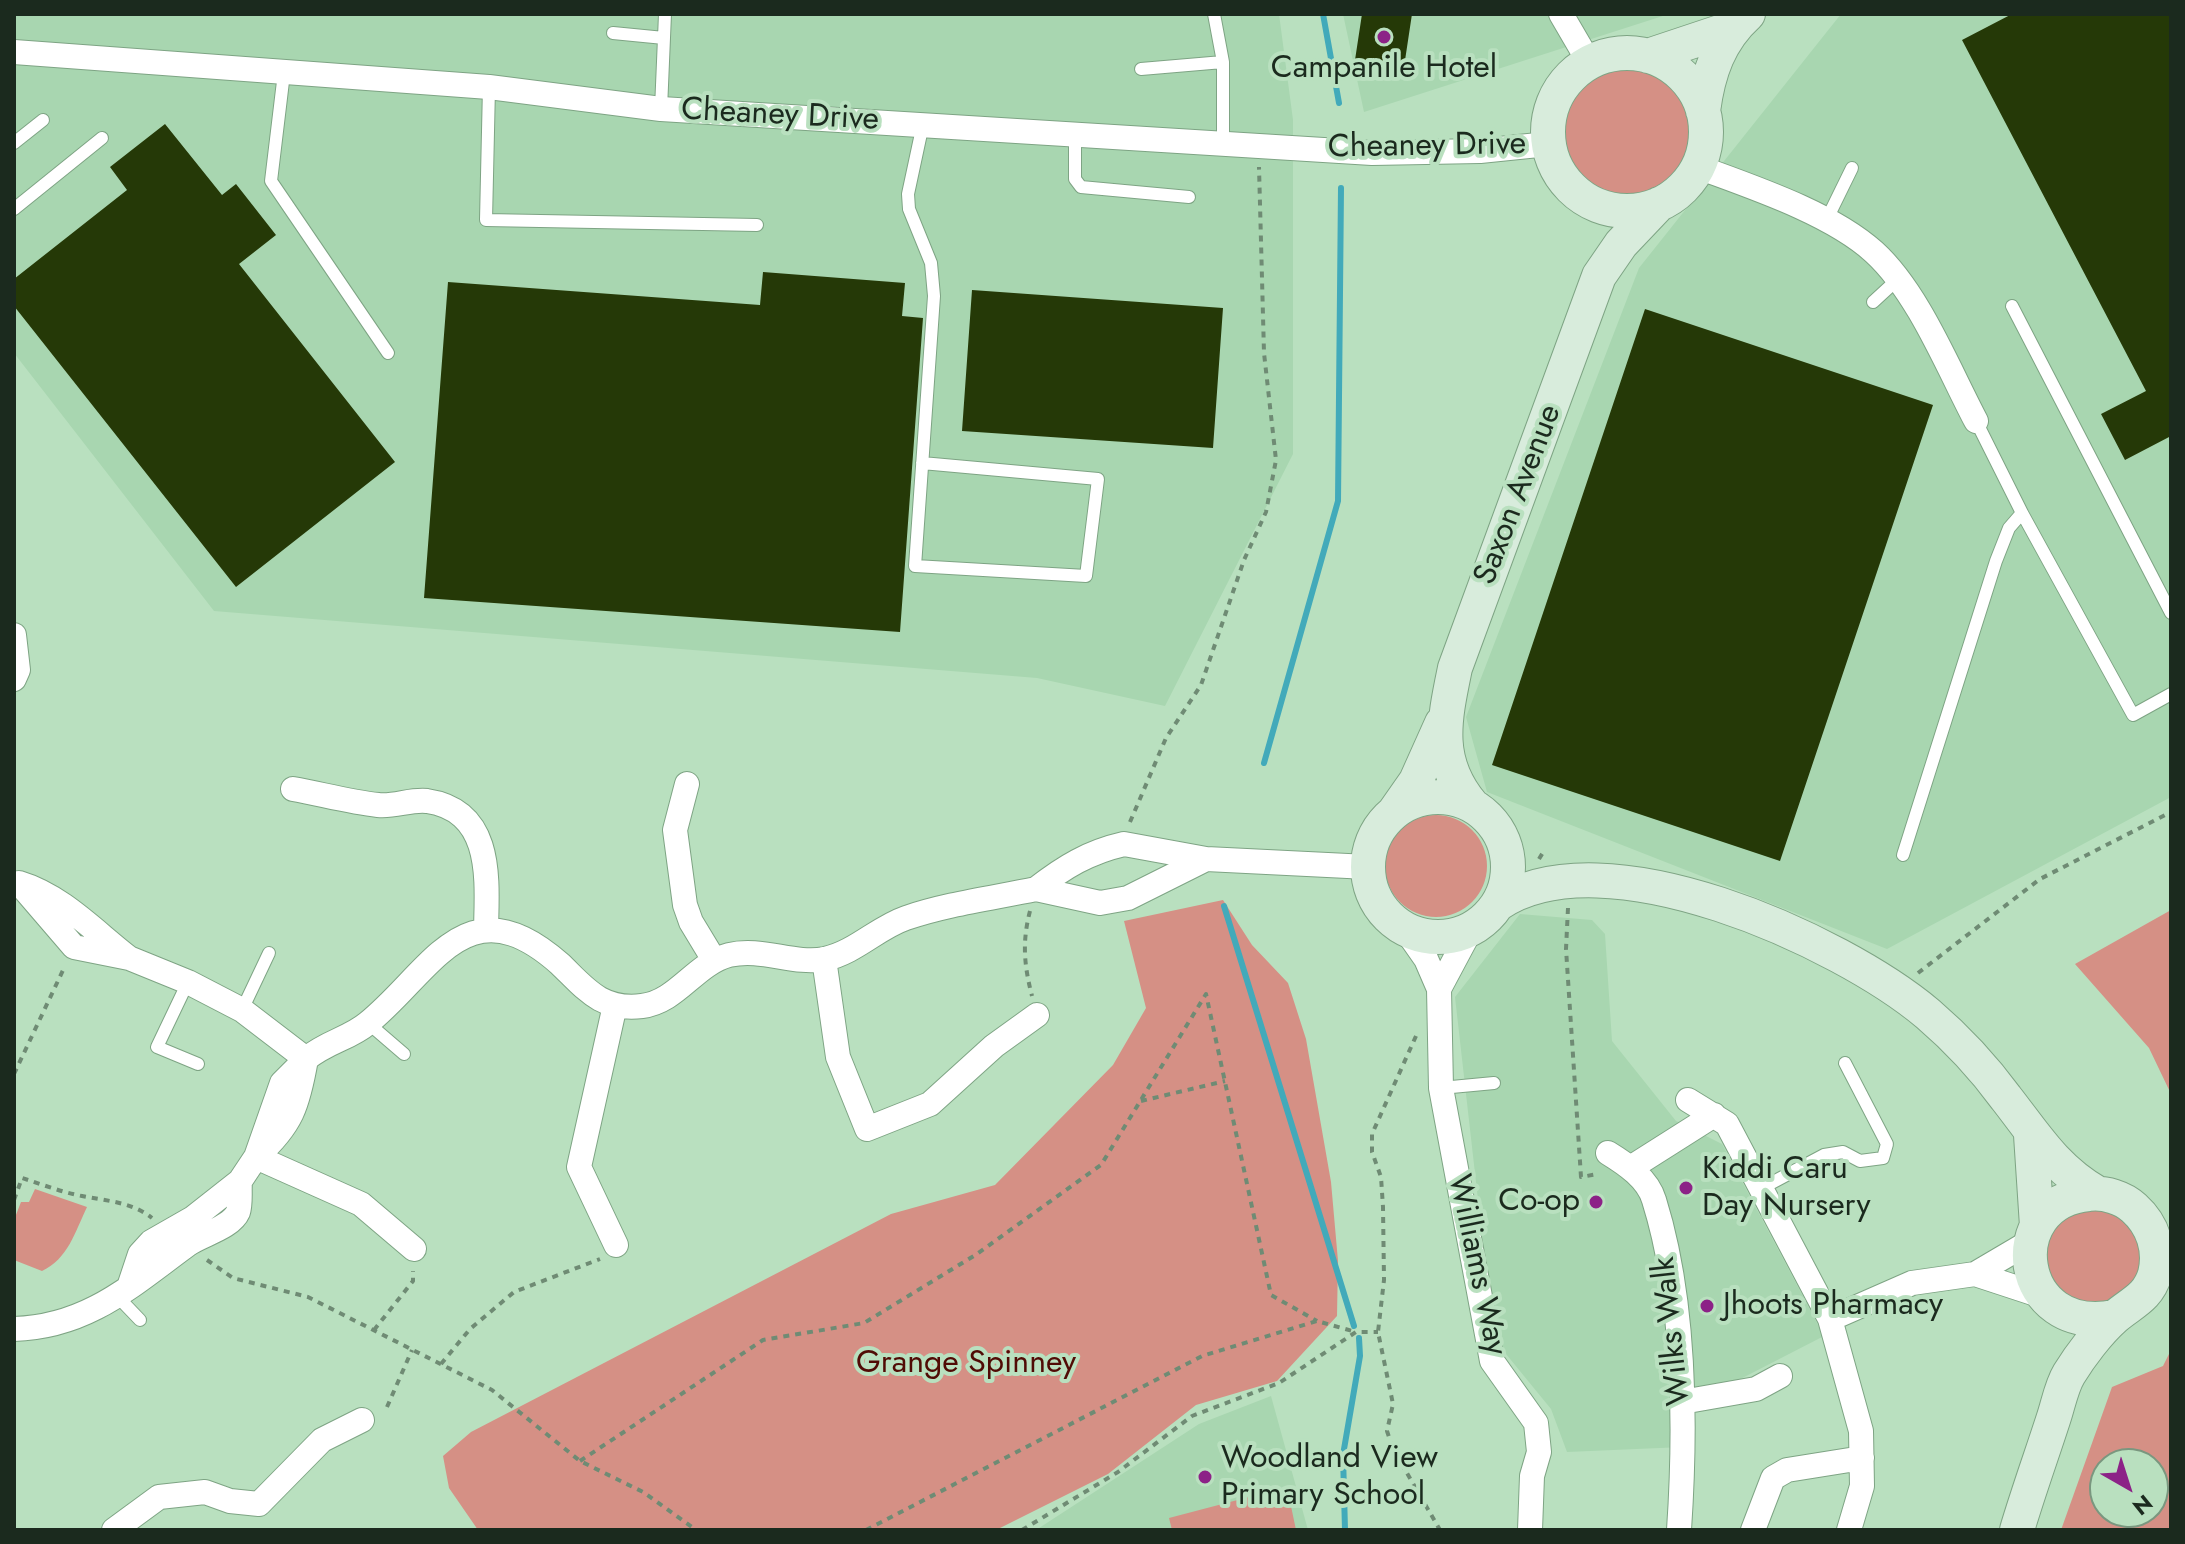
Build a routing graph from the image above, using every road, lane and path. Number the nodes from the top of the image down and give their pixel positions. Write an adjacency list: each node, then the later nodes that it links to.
1 (665, 14): 6 (lane)
2 (1214, 14): 9 (lane)
3 (1561, 14): 10 (street)
4 (1740, 21): 8 (street); 15 (street)
5 (613, 33): 6 (lane)
6 (664, 38): 14 (lane)
7 (14, 52): 12 (street, Cheaney Drive)
8 (1648, 56): 10 (street); 15 (street)
9 (1223, 62): 11 (lane); 20 (lane)
10 (1589, 62): 22 (street)
11 (1141, 69)
12 (284, 73): 13 (street, Cheaney Drive); 36 (lane)
13 (489, 87): 14 (street, Cheaney Drive); 31 (lane)
14 (661, 109): 17 (street, Cheaney Drive)
15 (1703, 111): 24 (street)
16 (43, 120): 21 (lane)
17 (923, 124): 18 (street, Cheaney Drive); 38 (lane)
18 (1075, 134): 20 (street, Cheaney Drive); 27 (lane)
19 (102, 138): 29 (lane)
20 (1223, 142): 23 (street, Cheaney Drive)
21 (14, 143)
22 (1548, 144): 23 (street, Cheaney Drive); 26 (street)
23 (1259, 145): 51 (path)
24 (1698, 167): 28 (street); 30 (street)
25 (1852, 168): 30 (lane)
26 (1577, 194): 28 (street); 32 (street, Saxon Avenue)
27 (1189, 197)
28 (1659, 204): 32 (street, Saxon Avenue)
29 (14, 209)
30 (1826, 221): 33 (street)
31 (757, 225)
32 (1599, 276): 44 (street, Saxon Avenue)
33 (1898, 279): 34 (lane); 37 (street)
34 (1873, 302)
35 (2012, 306): 40 (lane)
36 (388, 353)
37 (1976, 421): 39 (lane)
38 (922, 463): 38 (lane)
39 (2022, 513): 43 (lane); 52 (lane)
40 (2171, 613)
41 (14, 635): 42 (street)
42 (14, 679)
43 (2171, 694)
44 (1445, 716): 47 (street, Saxon Avenue); 48 (street, Saxon Avenue)
45 (687, 784): 66 (street)
46 (293, 789): 61 (street)
47 (1472, 805): 48 (street); 50 (street)
48 (1395, 811): 54 (street)
49 (2171, 812): 69 (path)
50 (1500, 832): 56 (street); 58 (street)
51 (1124, 844): 53 (street); 57 (street)
52 (1903, 855)
53 (1206, 859): 54 (street); 57 (street)
54 (1368, 867): 59 (street)
55 (17, 881): 62 (street); 64 (street)
56 (1571, 887): 58 (street); 69 (street); 89 (path)
57 (1036, 889): 65 (street); 72 (path)
58 (1498, 904): 60 (street)
59 (1405, 929): 60 (street); 68 (street, Williams Way)
60 (1471, 929): 68 (street, Williams Way)
61 (486, 930): 70 (street); 73 (street)
62 (74, 947): 64 (street); 79 (path)
63 (269, 953): 71 (lane)
64 (129, 958): 67 (street)
65 (824, 959): 66 (street); 72 (street)
66 (714, 960): 70 (street)
67 (188, 982): 71 (street); 78 (lane)
68 (1439, 989): 82 (street, Williams Way)
69 (1896, 989): 86 (street)
70 (615, 1005): 98 (street)
71 (242, 1010): 76 (street)
72 (1037, 1015)
73 (368, 1023): 75 (lane); 76 (street)
74 (1417, 1025): 109 (path)
75 (404, 1054)
76 (306, 1059): 88 (street)
77 (1845, 1063): 92 (lane)
78 (198, 1064)
79 (14, 1074)
80 (1225, 1081): 84 (path); 84 (path); 105 (path)
81 (1494, 1083): 82 (lane)
82 (1441, 1088): 124 (street, Williams Way)
83 (1688, 1100): 85 (street)
84 (1141, 1101): 118 (path)
85 (1714, 1115): 89 (street); 92 (street)
86 (2031, 1135): 93 (street); 95 (street)
87 (1608, 1153): 89 (street, Wilks Walk)
88 (256, 1157): 96 (street); 97 (street)
89 (1632, 1167): 114 (street, Wilks Walk)
90 (14, 1175): 91 (path)
91 (22, 1178): 94 (path); 96 (path)
92 (1762, 1188): 103 (street)
93 (2097, 1193): 95 (street); 102 (street)
94 (14, 1200)
95 (2034, 1233): 99 (street); 101 (street)
96 (178, 1239): 100 (street); 107 (path)
97 (414, 1249): 107 (path)
98 (608, 1252): 111 (path)
99 (1975, 1274): 101 (street); 103 (street)
100 (123, 1292): 104 (lane); 106 (street)
101 (2047, 1301): 102 (street); 112 (street)
102 (2115, 1317): 112 (street)
103 (1830, 1319): 117 (street)
104 (140, 1320)
105 (1317, 1321): 108 (path); 121 (path)
106 (14, 1329)
107 (374, 1330): 110 (path)
108 (1356, 1332): 109 (path); 122 (path)
109 (1378, 1332): 123 (path)
110 (412, 1350): 111 (path); 115 (path)
111 (441, 1364): 118 (path)
112 (2068, 1375): 128 (street)
113 (1780, 1376): 114 (street)
114 (1682, 1402): 125 (street, Wilks Walk)
115 (387, 1407)
116 (362, 1420): 119 (street)
117 (1862, 1458): 126 (street); 127 (street)
118 (580, 1461): 120 (path)
119 (114, 1530)
120 (696, 1530)
121 (866, 1530)
122 (1022, 1530)
123 (1440, 1530)
124 (1530, 1530)
125 (1679, 1530)
126 (1753, 1530)
127 (1849, 1530)
128 (2017, 1530)

